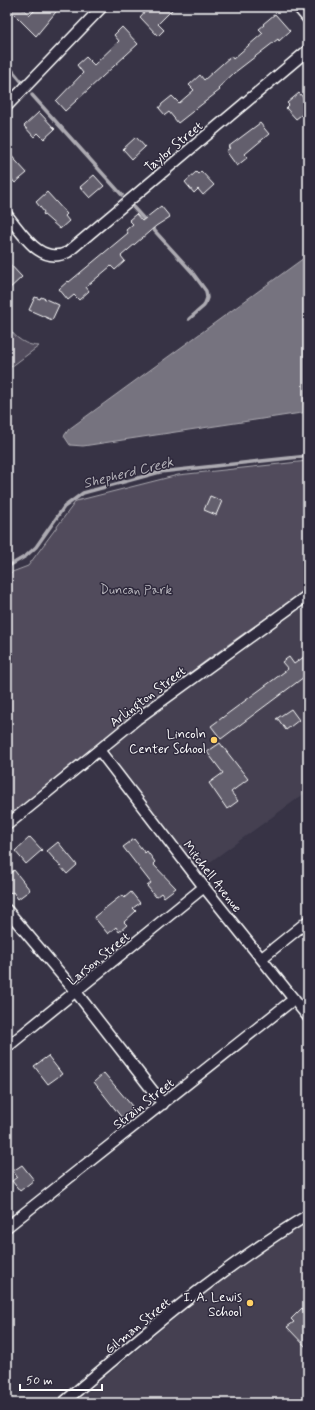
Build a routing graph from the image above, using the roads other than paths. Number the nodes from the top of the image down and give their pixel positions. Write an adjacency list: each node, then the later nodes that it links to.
1 (102, 7): 5 (street)
2 (298, 7): 3 (street)
3 (308, 19)
4 (308, 50): 6 (street, Taylor Street)
5 (7, 106)
6 (7, 215)
7 (308, 595): 8 (street, Arlington Street)
8 (99, 750): 9 (street, Arlington Street); 10 (street, Mitchell Avenue)
9 (7, 825)
10 (204, 887): 13 (street, Mitchell Avenue); 14 (street, Larson Street)
11 (7, 910): 14 (street)
12 (308, 921): 13 (street)
13 (262, 958): 15 (street, Mitchell Avenue)
14 (76, 992): 17 (street, Larson Street); 18 (street)
15 (294, 999): 16 (street, Mitchell Avenue); 18 (street, Strain Street)
16 (308, 1017)
17 (7, 1047)
18 (163, 1104): 20 (street, Strain Street)
19 (308, 1215): 21 (street, Gilman Street)
20 (7, 1226)
21 (63, 1403)

